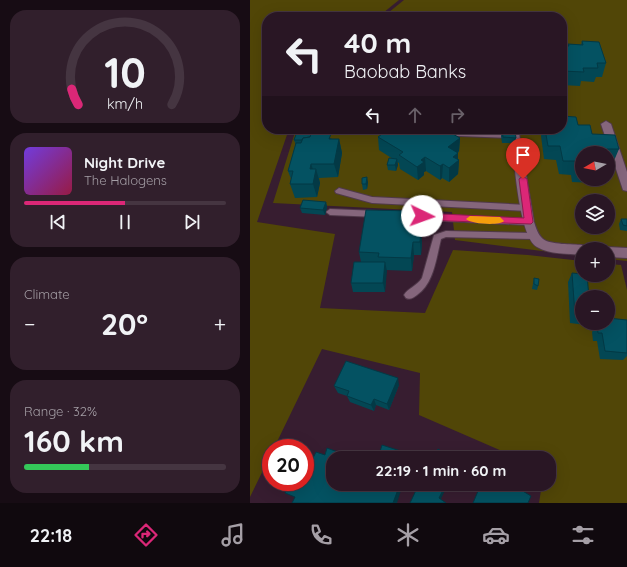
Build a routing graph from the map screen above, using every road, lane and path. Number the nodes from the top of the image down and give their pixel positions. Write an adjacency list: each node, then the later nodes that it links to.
1 (606, 124): 3 (street)
2 (516, 134): 5 (street)
3 (627, 187)
4 (339, 191): 5 (lane)
5 (527, 208): 7 (street)
6 (330, 212): 7 (lane)
7 (528, 222): 8 (street)
8 (534, 236): 9 (street); 12 (lane)
9 (575, 249)
10 (615, 252): 11 (street)
11 (627, 253)
12 (409, 295)

